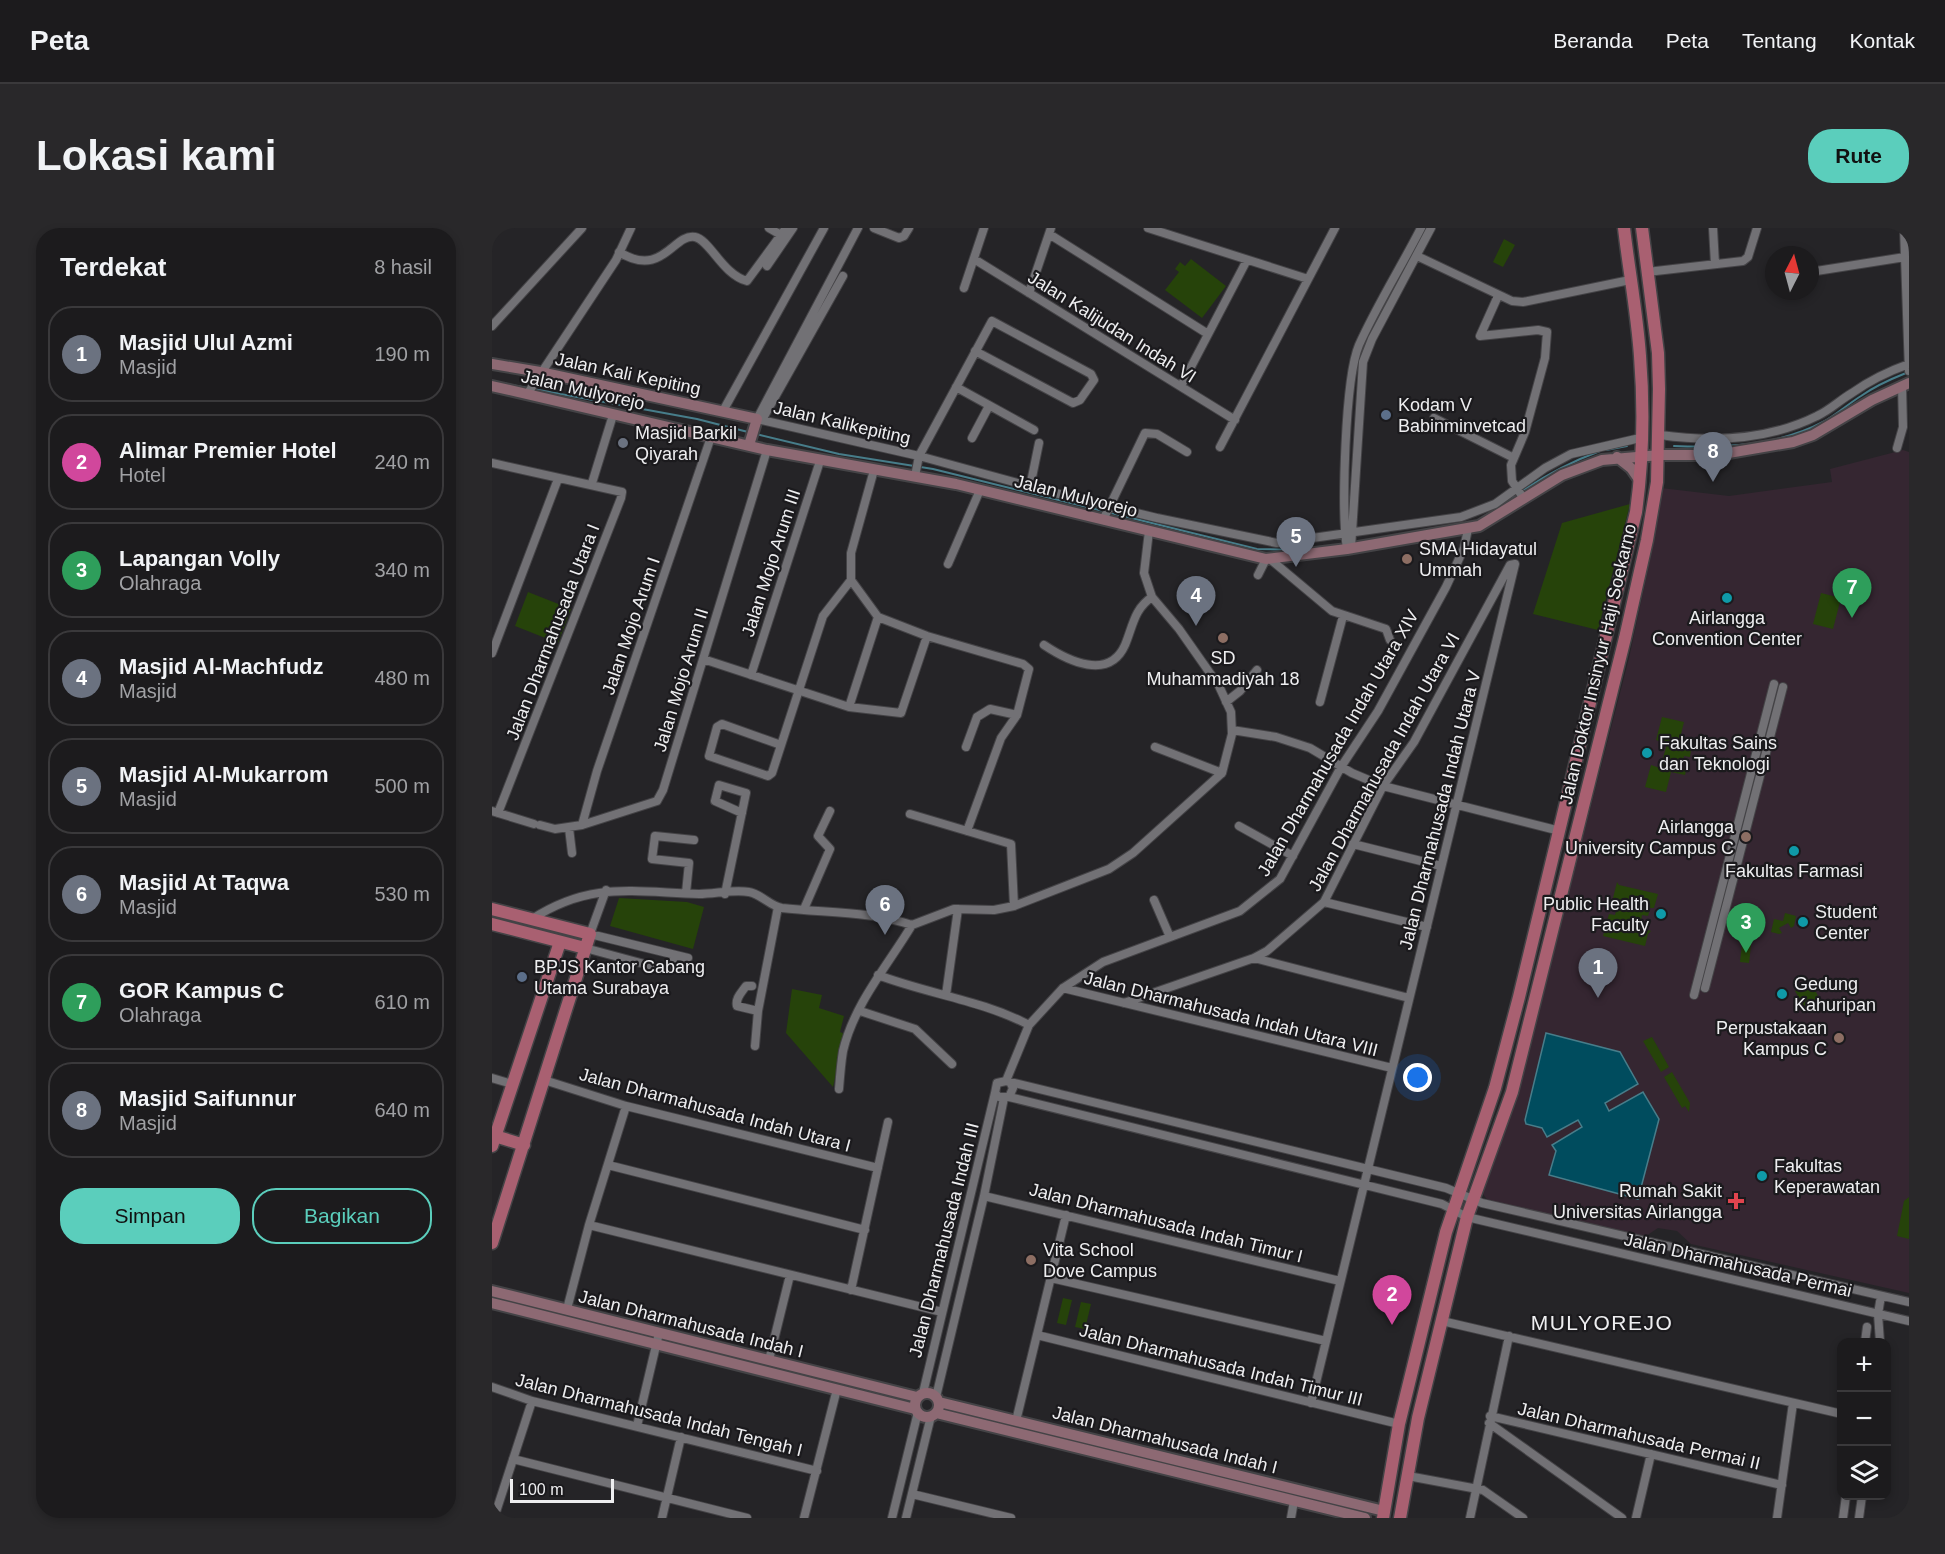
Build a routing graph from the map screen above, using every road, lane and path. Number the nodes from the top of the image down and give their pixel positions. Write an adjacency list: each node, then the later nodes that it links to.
1 (582, 228): 39 (street)
2 (631, 228): 21 (street)
3 (769, 228): 20 (street)
4 (793, 228): 27 (street)
5 (824, 228): 51 (street)
6 (858, 228): 57 (street)
7 (875, 228): 8 (street)
8 (909, 228)
9 (984, 228): 24 (street)
10 (1148, 228): 25 (street)
11 (1335, 228): 31 (street)
12 (1421, 228): 55 (street)
13 (1431, 228): 22 (street)
14 (1624, 228): 32 (main road, Jalan Doktor Insinyur Haji Soekarno)
15 (1642, 228): 29 (main road, Jalan Doktor Insinyur Haji Soekarno)
16 (1713, 228): 26 (street)
17 (1757, 228): 26 (street)
18 (1904, 228): 23 (street)
19 (1050, 231): 35 (street); 40 (street)
20 (783, 232): 21 (street)
21 (619, 252): 44 (street)
22 (1417, 256): 36 (street); 56 (street)
23 (1905, 256): 28 (street); 43 (street)
24 (974, 259): 33 (street); 35 (street, Jalan Kalijudan Indah VI)
25 (1247, 260): 31 (street); 40 (street)
26 (1715, 264): 29 (street)
27 (767, 266)
28 (1819, 270)
29 (1647, 272): 34 (main road, Jalan Doktor Insinyur Haji Soekarno)
30 (843, 276): 57 (street)
31 (1308, 279): 54 (street)
32 (1631, 286): 34 (main road); 36 (street); 38 (main road, Jalan Doktor Insinyur Haji Soekarno)
33 (964, 288)
34 (1648, 288): 37 (main road, Jalan Doktor Insinyur Haji Soekarno)
35 (1029, 293): 47 (street, Jalan Kalijudan Indah VI)
36 (1498, 296): 73 (street)
37 (1652, 309): 38 (main road); 64 (main road, Jalan Doktor Insinyur Haji Soekarno)
38 (1635, 312): 66 (main road, Jalan Doktor Insinyur Haji Soekarno)
39 (492, 326)
40 (1208, 334): 47 (street)
41 (975, 351): 41 (street); 48 (street)
42 (492, 364): 44 (main road, Jalan Kali Kepiting)
43 (1908, 367): 60 (street)
44 (538, 374): 49 (street); 51 (main road, Jalan Kali Kepiting)
45 (1906, 385): 60 (main road, Jalan Mulyorejo); 67 (street)
46 (492, 386): 49 (main road, Jalan Mulyorejo)
47 (1181, 386): 54 (street, Jalan Kalijudan Indah VI)
48 (956, 387): 50 (street); 72 (street)
49 (528, 392): 52 (main road, Jalan Mulyorejo)
50 (989, 406): 58 (street); 61 (street)
51 (723, 411): 57 (main road, Jalan Kali Kepiting)
52 (613, 415): 59 (main road, Jalan Mulyorejo); 81 (street)
53 (1434, 418): 73 (street)
54 (1235, 420): 65 (street)
55 (1348, 427): 56 (street); 89 (street)
56 (1359, 428): 89 (street)
57 (755, 429): 59 (main road, Jalan Mulyorejo); 68 (main road, Jalan Mulyorejo); 72 (street, Jalan Kalikepiting)
58 (1034, 430)
59 (711, 437): 126 (street, Jalan Mojo Arum I)
60 (1781, 437): 62 (street); 70 (main road, Jalan Mulyorejo)
61 (972, 438)
62 (1692, 440): 64 (street); 70 (street)
63 (1039, 443): 83 (street)
64 (1660, 445): 66 (main road, Jalan Mulyorejo); 70 (main road, Jalan Mulyorejo); 188 (main road, Jalan Doktor Insinyur Haji Soekarno)
65 (1220, 447)
66 (1640, 447): 71 (main road, Jalan Mulyorejo); 76 (street); 80 (main road, Jalan Doktor Insinyur Haji Soekarno)
67 (1897, 448)
68 (767, 450): 74 (main road, Jalan Mulyorejo); 104 (street, Jalan Mojo Arum II)
69 (1187, 453): 85 (street)
70 (1692, 453)
71 (1617, 457): 76 (main road, Jalan Mulyorejo); 80 (main road)
72 (919, 458): 78 (street); 83 (street, Jalan Kalikepiting)
73 (1514, 458): 84 (street)
74 (819, 461): 77 (main road, Jalan Mulyorejo); 106 (street, Jalan Mojo Arum III)
75 (492, 463): 79 (street, Jalan Dharmahusada Utara I)
76 (1554, 472): 84 (main road, Jalan Mulyorejo)
77 (873, 473): 78 (main road, Jalan Mulyorejo); 96 (street)
78 (916, 473): 82 (main road, Jalan Mulyorejo)
79 (558, 479): 81 (street, Jalan Dharmahusada Utara I); 103 (street)
80 (1640, 482): 130 (main road, Jalan Doktor Insinyur Haji Soekarno)
81 (591, 483): 123 (street, Jalan Dharmahusada Utara I)
82 (980, 489): 83 (main road, Jalan Mulyorejo); 93 (street)
83 (1025, 492): 85 (street, Jalan Kalikepiting); 86 (main road, Jalan Mulyorejo)
84 (1520, 494): 88 (main road, Jalan Mulyorejo); 89 (street, Jalan Kalikepiting)
85 (1107, 507): 86 (street); 87 (street, Jalan Kalikepiting)
86 (1103, 519): 87 (main road, Jalan Mulyorejo)
87 (1154, 526): 90 (main road, Jalan Mulyorejo); 90 (street, Jalan Kalikepiting); 97 (street)
88 (1468, 529): 91 (main road, Jalan Mulyorejo); 118 (street, Jalan Dharmahusada Indah Utara XIV)
89 (1348, 534): 90 (street, Jalan Kalikepiting); 91 (street)
90 (1216, 539): 92 (main road, Jalan Mulyorejo)
91 (1349, 547): 92 (main road, Jalan Mulyorejo)
92 (1268, 559): 95 (street); 98 (street)
93 (948, 564)
94 (1510, 565): 120 (street, Jalan Dharmahusada Indah Utara VI); 121 (street, Jalan Dharmahusada Indah Utara V)
95 (1258, 575)
96 (851, 580): 99 (street); 109 (street)
97 (1152, 597): 102 (street); 110 (street)
98 (1342, 616): 101 (street); 111 (street)
99 (878, 617): 100 (street); 112 (street)
100 (927, 636): 112 (street); 113 (street)
101 (1390, 640)
102 (1044, 645)
103 (492, 653)
104 (703, 659): 106 (street); 126 (street, Jalan Mojo Arum II)
105 (1257, 670): 110 (street)
106 (751, 675): 109 (street)
107 (1774, 684): 162 (street)
108 (1783, 687): 160 (street)
109 (800, 692): 112 (street); 115 (street)
110 (1226, 702): 114 (street)
111 (1320, 702)
112 (849, 707)
113 (1017, 715): 116 (street); 129 (street)
114 (1232, 730): 118 (street); 119 (street)
115 (781, 745): 115 (street)
116 (966, 747)
117 (1155, 747): 119 (street)
118 (1341, 767): 120 (street); 134 (street, Jalan Dharmahusada Indah Utara XIV)
119 (1222, 773): 141 (street)
120 (1383, 786): 121 (street); 132 (street, Jalan Dharmahusada Indah Utara VI)
121 (1456, 806): 130 (street); 135 (street, Jalan Dharmahusada Indah Utara V)
122 (830, 811): 144 (street)
123 (495, 812): 128 (street, Jalan Mojo Arum II)
124 (742, 813): 138 (street)
125 (910, 814): 129 (street)
126 (582, 825): 128 (street, Jalan Mojo Arum II)
127 (1239, 826): 134 (street)
128 (569, 828): 133 (street)
129 (967, 831): 141 (street)
130 (1560, 831): 186 (main road, Jalan Doktor Insinyur Haji Soekarno)
131 (694, 840): 137 (street)
132 (1353, 844): 135 (street); 140 (street, Jalan Dharmahusada Indah Utara VI)
133 (572, 853)
134 (1293, 856): 151 (street, Jalan Dharmahusada Indah Utara XIV)
135 (1441, 866): 149 (street, Jalan Dharmahusada Indah Utara V)
136 (606, 890): 137 (street); 146 (street); 150 (street)
137 (686, 893): 138 (street)
138 (725, 894): 142 (street)
139 (1154, 900): 151 (street)
140 (1324, 902): 149 (street); 156 (street, Jalan Dharmahusada Indah Utara VI)
141 (1014, 906): 145 (street)
142 (778, 907): 144 (street); 165 (street)
143 (492, 909): 146 (main road)
144 (804, 909): 148 (street)
145 (958, 909): 148 (street); 161 (street)
146 (532, 919): 150 (main road)
147 (492, 924): 152 (main road)
148 (912, 925): 157 (street)
149 (1427, 927): 163 (street, Jalan Dharmahusada Indah Utara V)
150 (590, 934): 153 (main road); 154 (street)
151 (1170, 937): 159 (street, Jalan Dharmahusada Indah Utara XIV)
152 (560, 942): 153 (main road); 174 (main road)
153 (585, 948): 154 (street); 172 (main road)
154 (674, 955): 155 (street)
155 (688, 958)
156 (1254, 958): 163 (street); 164 (street, Jalan Dharmahusada Indah Utara VI)
157 (879, 975): 161 (street); 166 (street)
158 (752, 986): 165 (street)
159 (1063, 988): 164 (street, Jalan Dharmahusada Indah Utara VIII); 167 (street, Jalan Dharmahusada Indah Utara XIV)
160 (1705, 988)
161 (946, 995): 167 (street)
162 (1694, 995)
163 (1409, 998): 170 (street, Jalan Dharmahusada Indah Utara V)
164 (1124, 1003): 170 (street, Jalan Dharmahusada Indah Utara VIII)
165 (758, 1011): 168 (street)
166 (860, 1011): 169 (street); 175 (street)
167 (1029, 1025): 173 (street, Jalan Dharmahusada Indah Utara XIV)
168 (755, 1046)
169 (952, 1064)
170 (1392, 1068): 184 (street, Jalan Dharmahusada Indah Utara V)
171 (492, 1078): 174 (street)
172 (544, 1080): 178 (street, Jalan Dharmahusada Indah Utara I); 181 (main road)
173 (1008, 1082): 176 (street); 177 (street, Jalan Dharmahusada Indah III); 184 (street)
174 (512, 1084): 180 (main road)
175 (839, 1089)
176 (995, 1093): 177 (street); 204 (street, Jalan Dharmahusada Indah III)
177 (1006, 1098): 185 (street); 187 (street, Jalan Dharmahusada Indah III)
178 (626, 1106): 182 (street); 183 (street, Jalan Dharmahusada Indah Utara I)
179 (888, 1122): 183 (street)
180 (494, 1141): 181 (main road)
181 (524, 1145): 194 (main road)
182 (608, 1165): 192 (street); 193 (street)
183 (878, 1168): 193 (street)
184 (1367, 1169): 185 (street, Jalan Dharmahusada Indah Utara V); 186 (street)
185 (1363, 1186): 189 (street); 197 (street, Jalan Dharmahusada Indah Utara V)
186 (1458, 1194): 188 (street, Jalan Dharmahusada Permai); 189 (main road, Jalan Doktor Insinyur Haji Soekarno)
187 (984, 1196): 190 (street, Jalan Dharmahusada Indah Timur I); 223 (street, Jalan Dharmahusada Indah III)
188 (1472, 1200): 191 (main road, Jalan Doktor Insinyur Haji Soekarno); 200 (street, Jalan Dharmahusada Permai)
189 (1452, 1210): 191 (street, Jalan Dharmahusada Permai); 226 (main road, Jalan Doktor Insinyur Haji Soekarno)
190 (1066, 1215): 196 (street); 197 (street, Jalan Dharmahusada Indah Timur I)
191 (1467, 1217): 205 (street, Jalan Dharmahusada Permai); 206 (main road, Jalan Doktor Insinyur Haji Soekarno)
192 (589, 1225): 195 (street); 203 (street)
193 (865, 1230): 198 (street)
194 (492, 1243)
195 (790, 1275): 198 (street); 216 (street)
196 (1051, 1278): 210 (street); 214 (street)
197 (1340, 1281): 214 (street, Jalan Dharmahusada Indah Utara V)
198 (851, 1290): 204 (street)
199 (492, 1291): 203 (main road, Jalan Dharmahusada Indah I)
200 (1881, 1296): 201 (street, Jalan Dharmahusada Permai); 205 (street)
201 (1909, 1302)
202 (492, 1303): 215 (main road, Jalan Dharmahusada Indah I)
203 (567, 1309): 209 (main road, Jalan Dharmahusada Indah I)
204 (942, 1312): 220 (street, Jalan Dharmahusada Indah III)
205 (1878, 1314): 207 (street, Jalan Dharmahusada Permai); 213 (street)
206 (1442, 1321): 211 (street); 225 (main road, Jalan Doktor Insinyur Haji Soekarno)
207 (1909, 1321)
208 (1867, 1327): 212 (street)
209 (659, 1332): 215 (street); 216 (main road, Jalan Dharmahusada Indah I)
210 (1037, 1335): 221 (street, Jalan Dharmahusada Indah Timur III); 228 (street)
211 (1509, 1336): 222 (street); 227 (street)
212 (1866, 1338)
213 (1880, 1338)
214 (1326, 1341): 221 (street, Jalan Dharmahusada Indah Utara V)
215 (657, 1344): 218 (main road, Jalan Dharmahusada Indah I); 229 (street)
216 (769, 1360): 220 (main road, Jalan Dharmahusada Indah I)
217 (493, 1387): 219 (street, Jalan Dharmahusada Indah Tengah I)
218 (837, 1389): 220 (main road, Jalan Dharmahusada Indah I); 234 (street)
219 (532, 1401): 229 (street, Jalan Dharmahusada Indah Tengah I); 232 (street)
220 (918, 1403): 223 (main road); 223 (main road); 249 (street, Jalan Dharmahusada Indah III)
221 (1311, 1403): 226 (street, Jalan Dharmahusada Indah Timur III)
222 (1793, 1403): 224 (street); 236 (street)
223 (935, 1407): 228 (main road, Jalan Dharmahusada Indah I); 233 (main road, Jalan Dharmahusada Indah I); 238 (street, Jalan Dharmahusada Indah III)
224 (1837, 1413)
225 (1418, 1418): 226 (main road); 235 (main road, Jalan Doktor Insinyur Haji Soekarno)
226 (1400, 1419): 243 (main road, Jalan Doktor Insinyur Haji Soekarno)
227 (1490, 1420): 231 (street, Jalan Dharmahusada Permai II); 237 (street); 257 (street)
228 (1016, 1421): 233 (main road, Jalan Dharmahusada Indah I)
229 (637, 1426): 230 (street, Jalan Dharmahusada Indah Tengah I)
230 (681, 1437): 234 (street, Jalan Dharmahusada Indah Tengah I); 239 (street)
231 (1651, 1454): 236 (street, Jalan Dharmahusada Permai II); 258 (street)
232 (513, 1459): 239 (street); 245 (street)
233 (1169, 1464): 242 (main road, Jalan Dharmahusada Indah I); 243 (main road, Jalan Dharmahusada Indah I)
234 (817, 1471): 248 (street)
235 (1408, 1476): 237 (street); 254 (main road, Jalan Doktor Insinyur Haji Soekarno)
236 (1782, 1485): 259 (street)
237 (1475, 1488): 255 (street); 256 (street)
238 (912, 1494): 244 (street); 250 (street, Jalan Dharmahusada Indah III)
239 (666, 1498): 246 (street); 247 (street)
240 (1845, 1500): 260 (street)
241 (1861, 1500): 261 (street)
242 (1294, 1501): 252 (street); 253 (main road, Jalan Dharmahusada Indah I)
243 (1383, 1514)
244 (994, 1516): 251 (street)
245 (494, 1518)
246 (662, 1518)
247 (747, 1518)
248 (804, 1518)
249 (892, 1518)
250 (906, 1518)
251 (1011, 1518)
252 (1291, 1518)
253 (1365, 1518)
254 (1400, 1518)
255 (1470, 1518)
256 (1523, 1518)
257 (1622, 1518)
258 (1636, 1518)
259 (1777, 1518)
260 (1843, 1518)
261 (1859, 1518)

